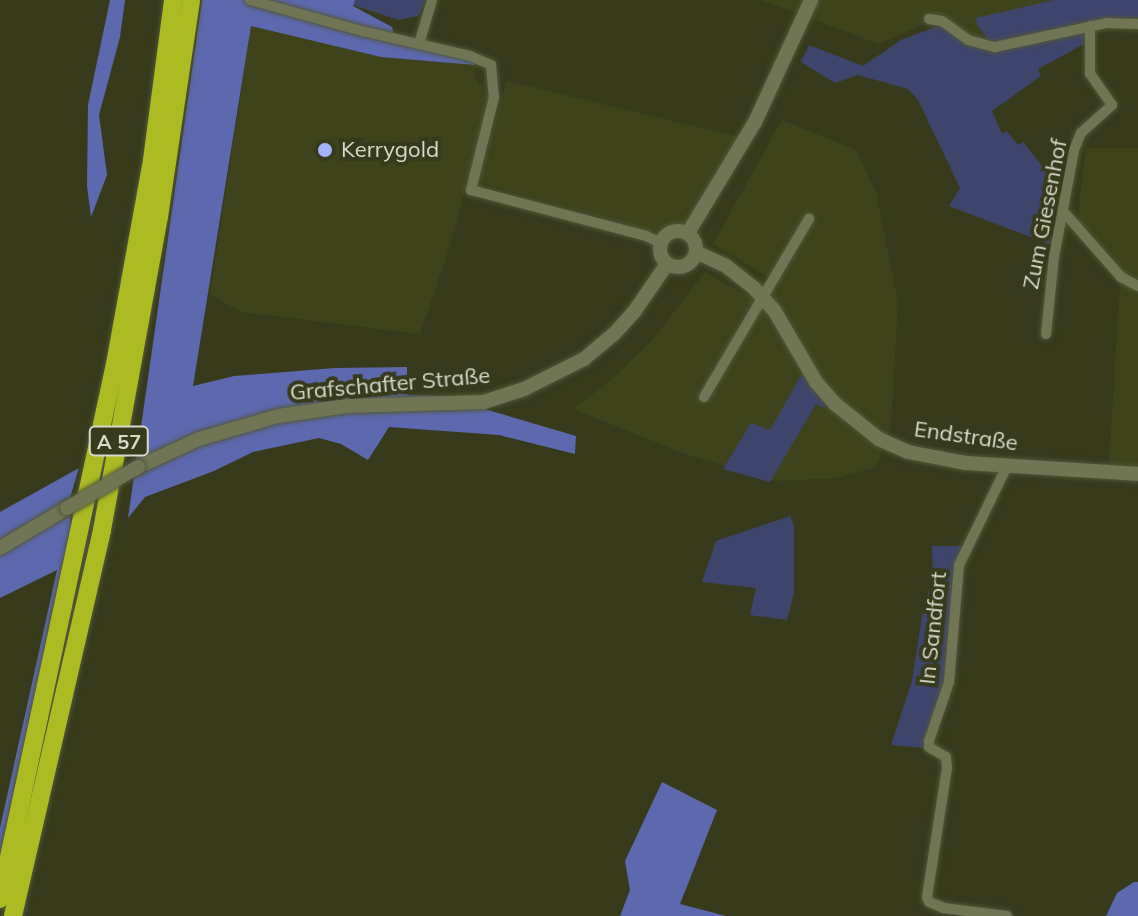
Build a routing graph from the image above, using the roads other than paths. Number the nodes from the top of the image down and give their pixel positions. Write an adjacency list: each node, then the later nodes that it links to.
1 (172, 0): 23 (highway, A 57)
2 (191, 0): 24 (highway, A 57)
3 (250, 0): 9 (street)
4 (432, 0): 9 (street)
5 (811, 0): 12 (street)
6 (929, 19): 8 (street)
7 (1138, 24): 8 (street)
8 (1090, 26): 10 (street, Zum Giesenhof)
9 (419, 44): 13 (street)
10 (1063, 211): 16 (street); 18 (street, Zum Giesenhof)
11 (809, 219): 17 (street)
12 (688, 233): 13 (street); 14 (street)
13 (661, 243): 15 (street)
14 (696, 252): 15 (street); 17 (street, Endstraße)
15 (667, 264): 22 (street, Grafschafter Straße, bridge)
16 (1138, 286)
17 (764, 298): 19 (street); 20 (street, Endstraße)
18 (1046, 334)
19 (704, 397)
20 (1007, 466): 21 (street, Endstraße); 25 (street, In Sandfort)
21 (1138, 474)
22 (0, 548)
23 (0, 899)
24 (13, 916)
25 (1007, 916)

